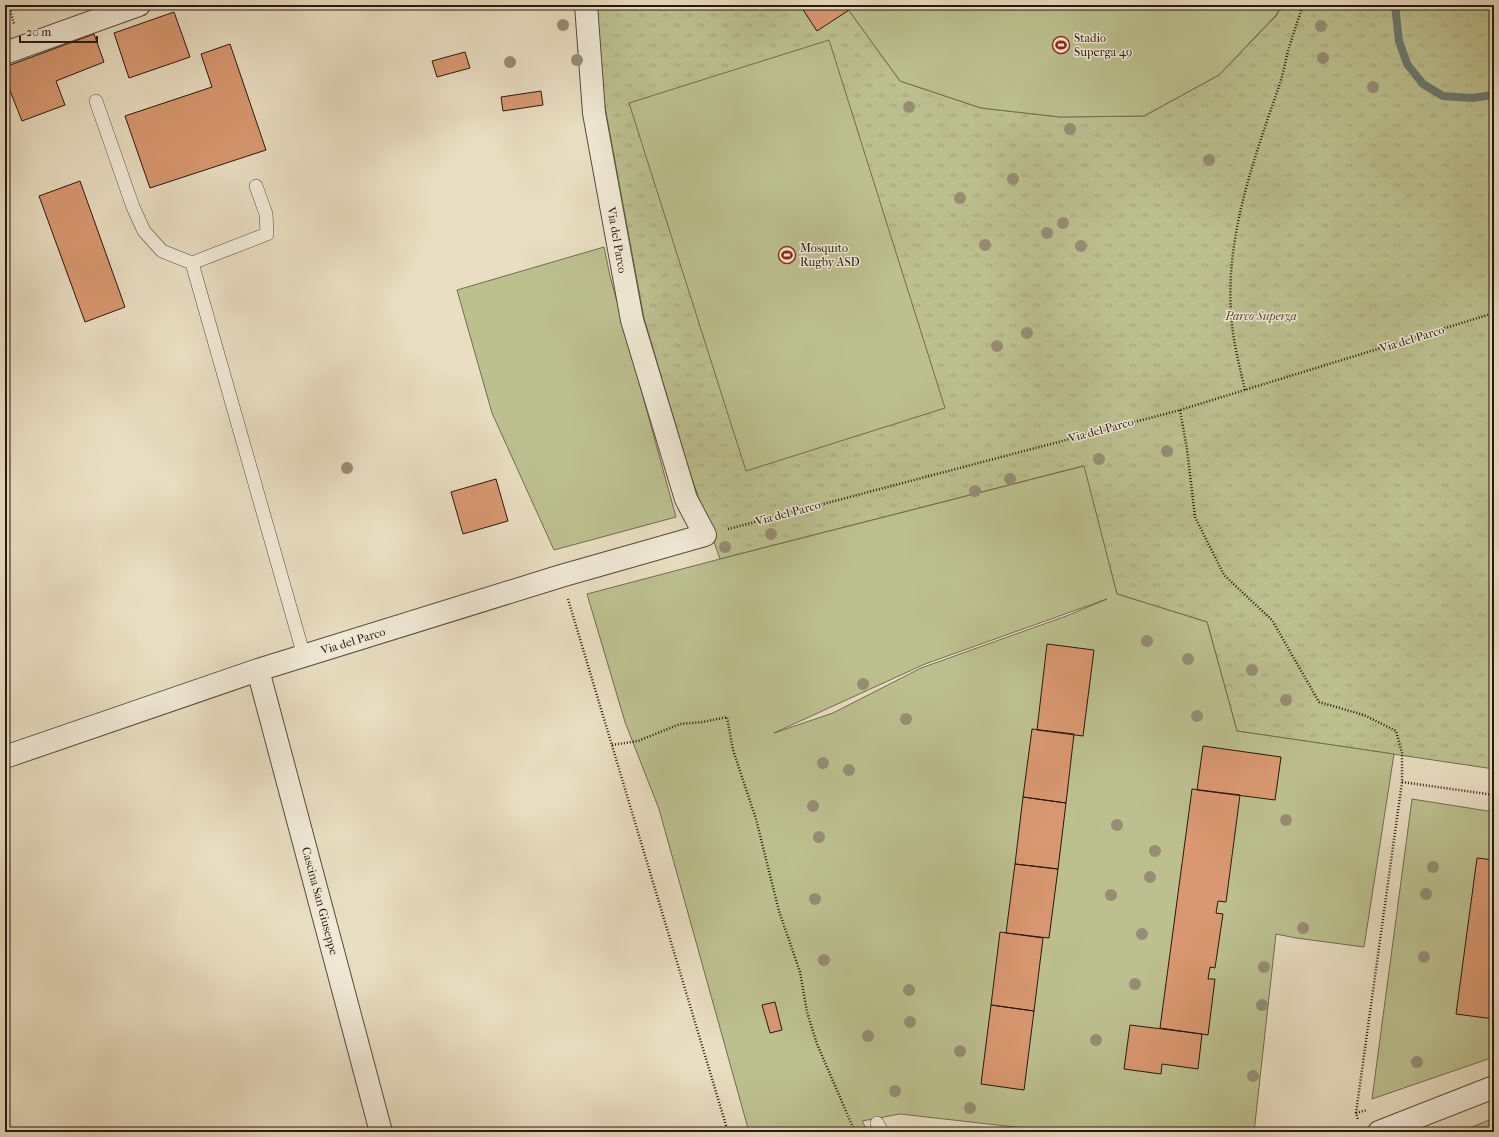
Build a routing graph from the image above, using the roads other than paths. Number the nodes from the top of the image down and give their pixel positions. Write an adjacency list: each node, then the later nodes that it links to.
1 (139, 5): 3 (street)
2 (586, 5): 7 (street, Via del Parco)
3 (5, 53)
4 (96, 101): 6 (lane)
5 (256, 186): 6 (lane)
6 (192, 263): 7 (lane)
7 (304, 656): 8 (street, Via del Parco)
8 (258, 670): 9 (street, Via del Parco); 12 (street, Cascina San Giuseppe)
9 (5, 757)
10 (1494, 1087): 11 (street)
11 (1418, 1116): 13 (street); 14 (street)
12 (381, 1132)
13 (1379, 1132)
14 (1401, 1132)

